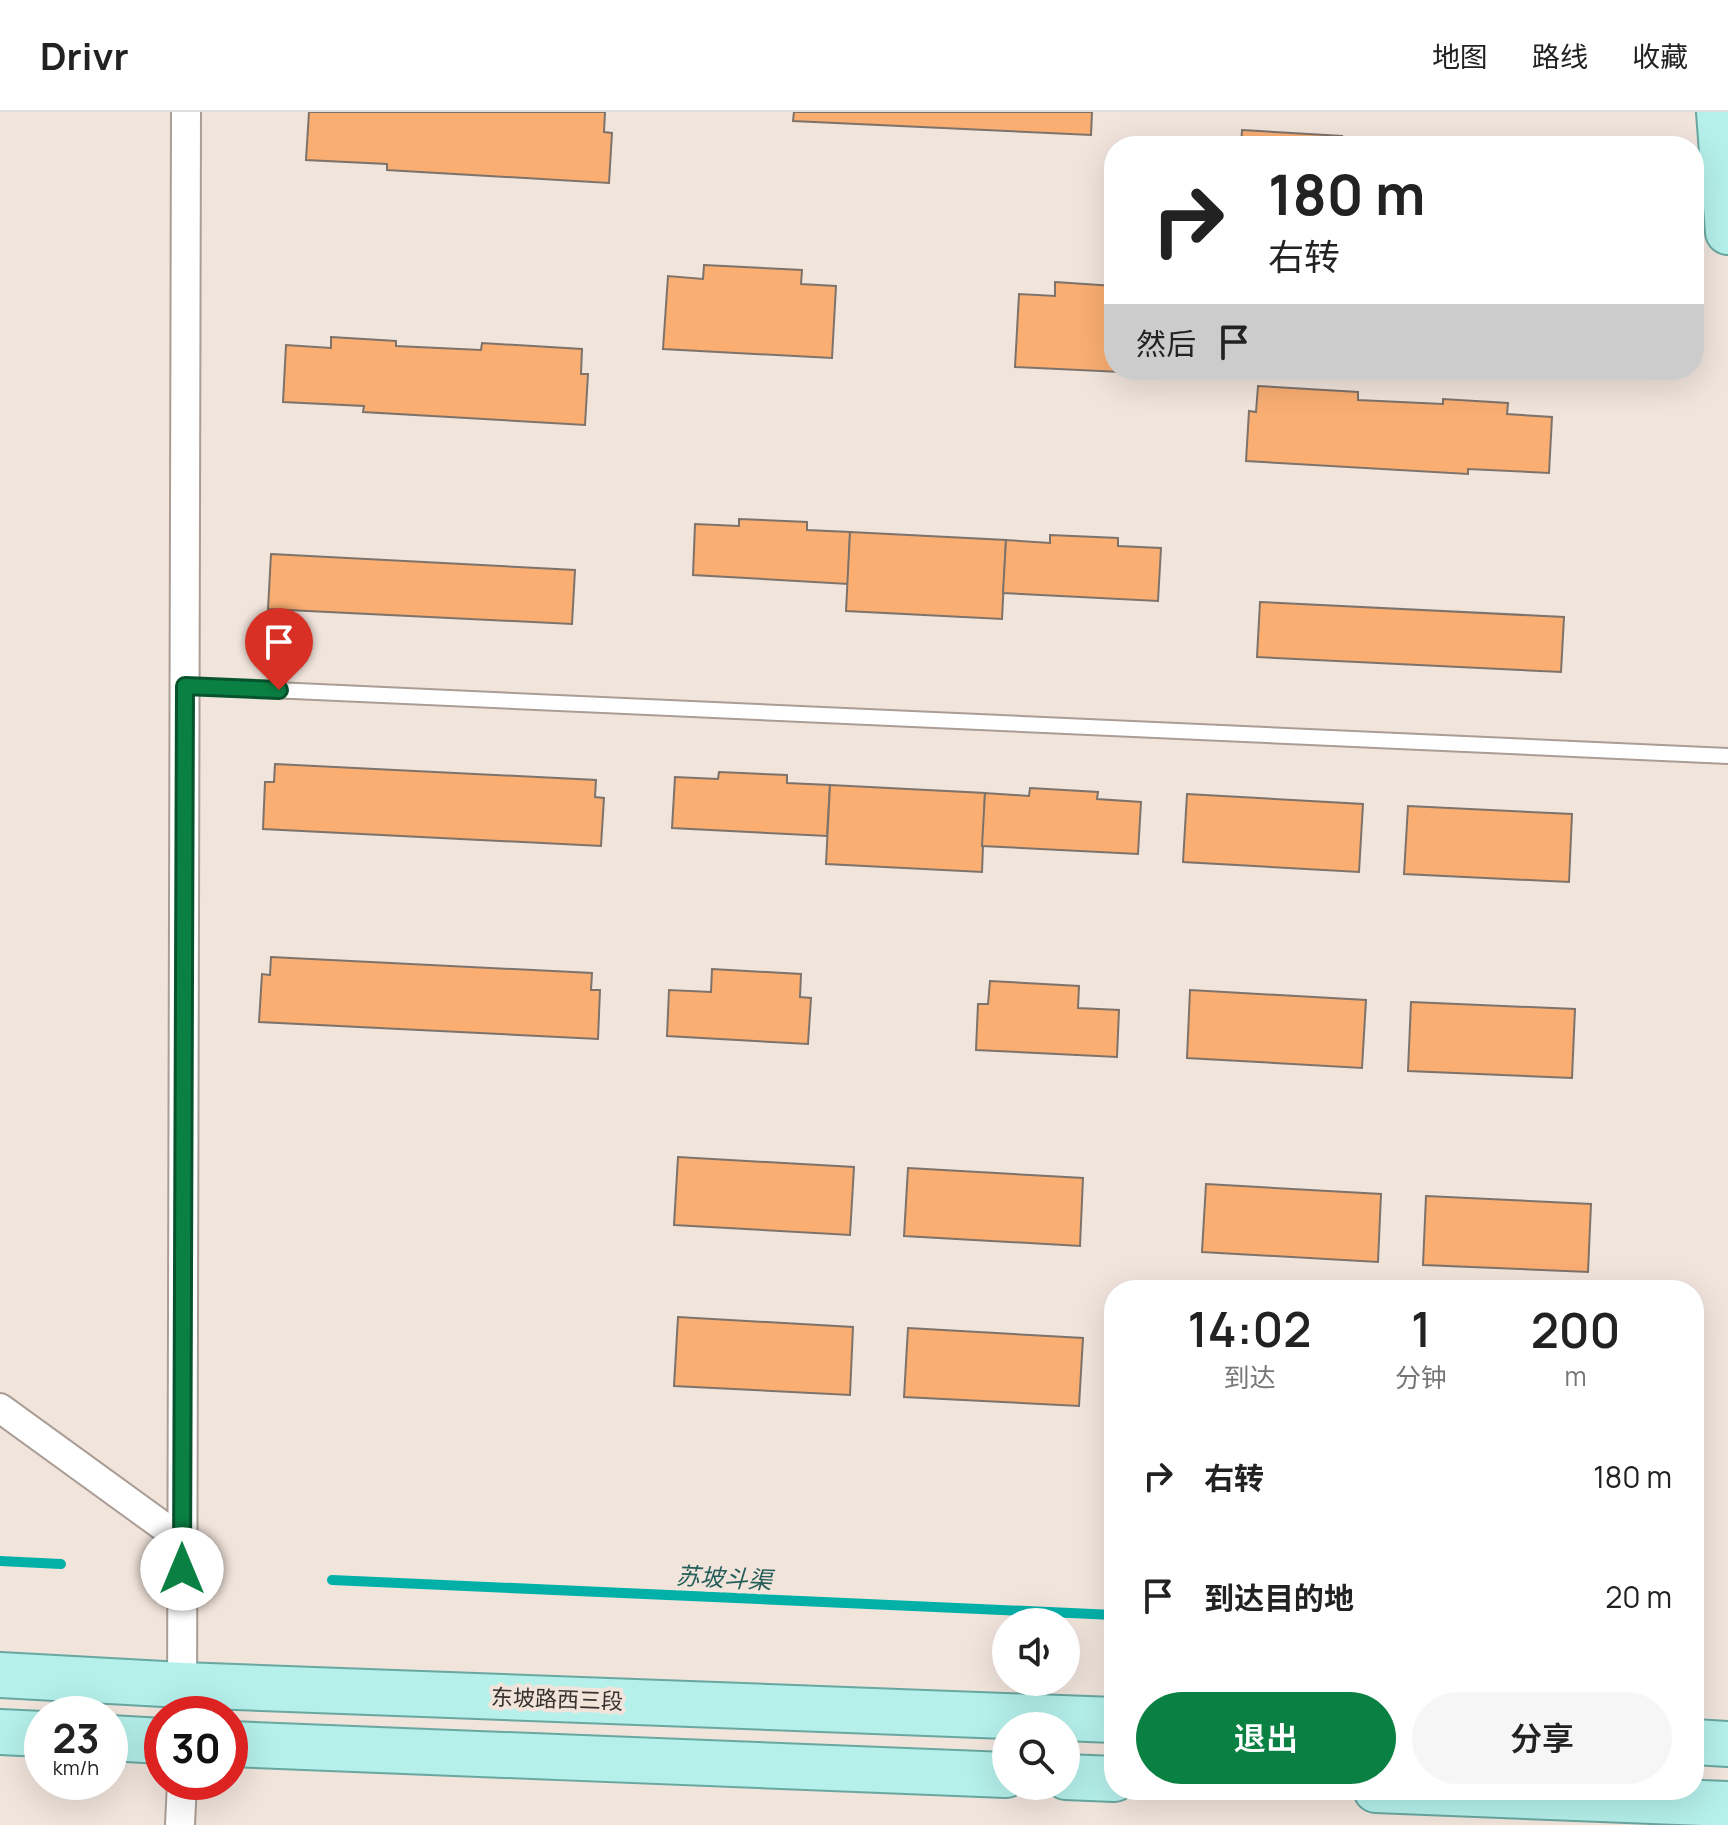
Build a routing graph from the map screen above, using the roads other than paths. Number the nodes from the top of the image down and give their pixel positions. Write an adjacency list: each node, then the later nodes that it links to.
1 (186, 112): 4 (street)
2 (1719, 112): 3 (main road)
3 (1728, 232)
4 (185, 686): 5 (lane); 7 (street)
5 (1728, 756)
6 (0, 1408): 7 (street)
7 (182, 1540): 10 (street)
8 (0, 1675): 9 (main road, 东坡路西三段)
9 (159, 1696)
10 (182, 1696)
11 (248, 1700): 12 (main road, 东坡路西三段)
12 (1104, 1720)
13 (0, 1732): 14 (main road)
14 (24, 1733)
15 (1704, 1743): 16 (main road)
16 (1728, 1744)
17 (248, 1745): 18 (main road)
18 (992, 1774)
19 (1080, 1778): 20 (main road)
20 (1104, 1779)
21 (181, 1800): 24 (street)
22 (1627, 1800): 23 (main road)
23 (1728, 1804)
24 (180, 1825)

